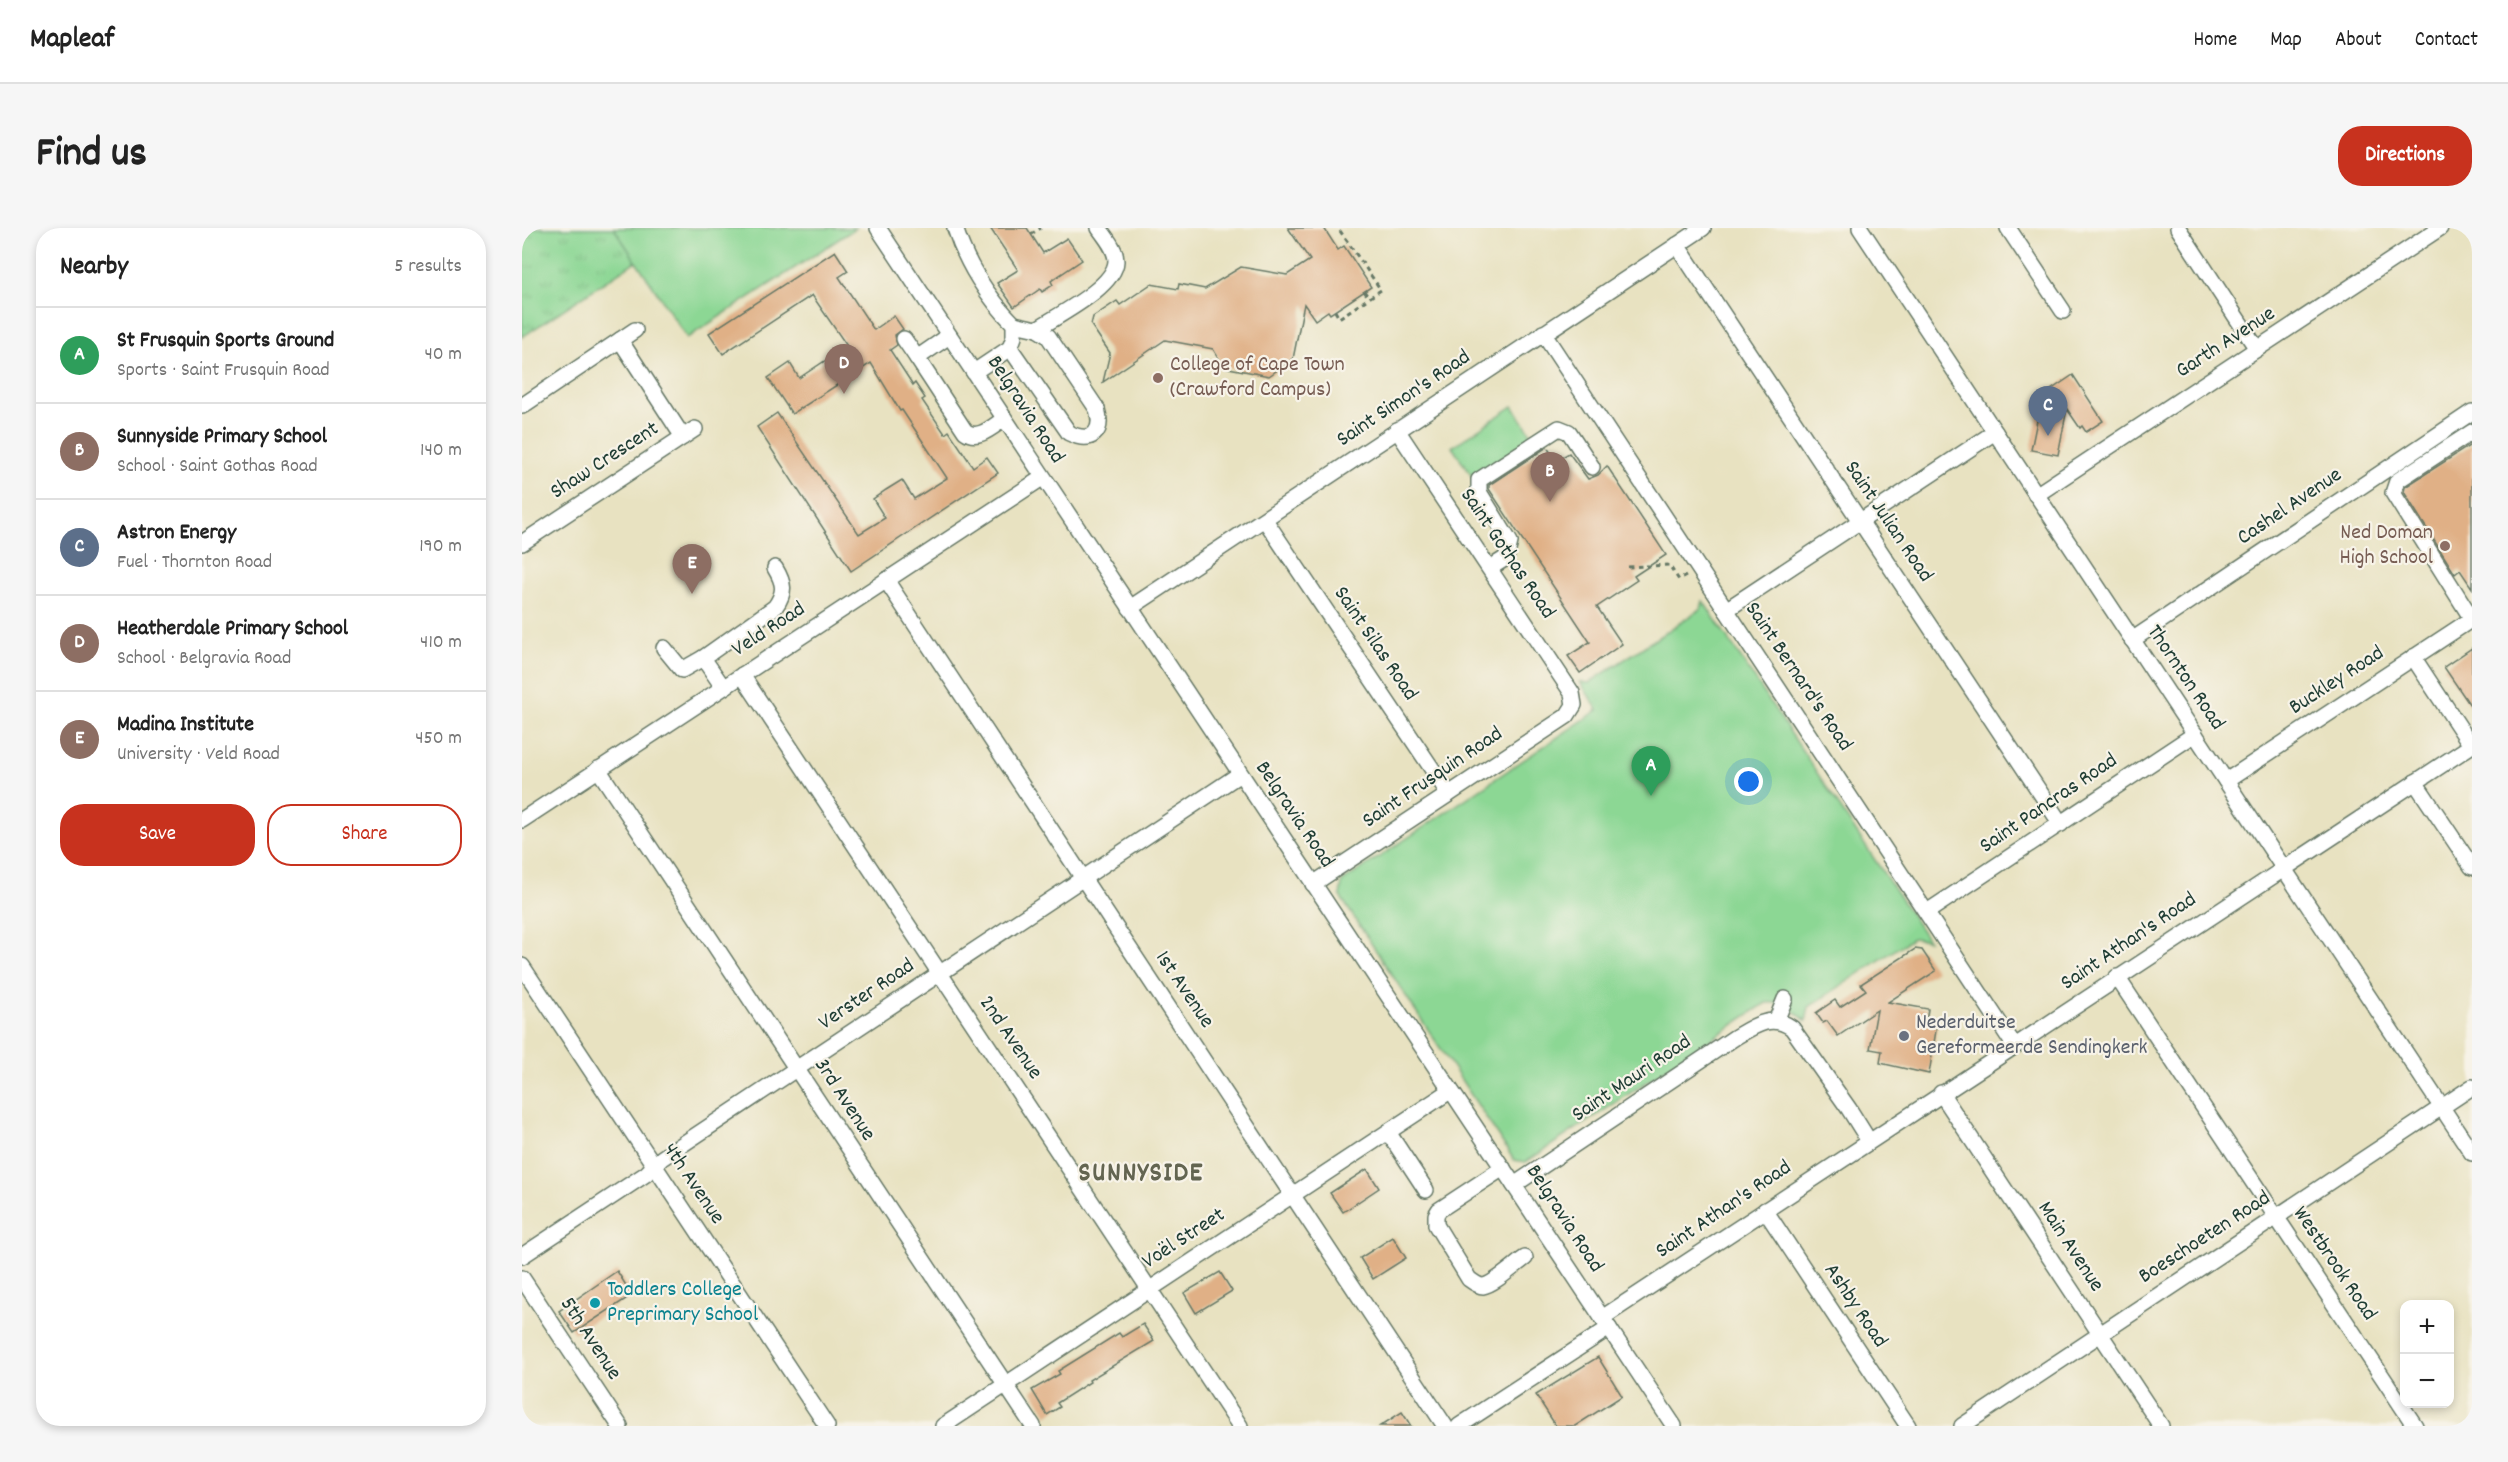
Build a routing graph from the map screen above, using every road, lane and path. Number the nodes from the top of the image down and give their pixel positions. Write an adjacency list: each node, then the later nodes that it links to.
1 (878, 228): 21 (street, Belgravia Road)
2 (955, 228): 17 (street)
3 (1041, 228): 11 (path)
4 (1099, 228): 18 (street)
5 (1338, 228): 14 (path)
6 (1703, 228): 12 (street, Saint Simon's Road)
7 (1860, 228): 32 (street, Thornton Road)
8 (2008, 228): 16 (street)
9 (2178, 228): 25 (street)
10 (2440, 228): 25 (street, Garth Avenue)
11 (1032, 234)
12 (1677, 245): 20 (street, Saint Simon's Road); 38 (street, Saint Julian Road)
13 (1364, 291): 14 (path)
14 (1369, 298): 15 (path)
15 (1335, 311)
16 (2063, 311)
17 (1014, 324): 18 (street); 24 (street)
18 (1037, 329): 24 (street)
19 (635, 330): 23 (street)
20 (1544, 333): 31 (street, Saint Simon's Road); 46 (street, Saint Bernard's Road)
21 (949, 336): 26 (street); 27 (street, Belgravia Road)
22 (904, 339): 26 (street)
23 (620, 340): 28 (street); 39 (street, Shaw Crescent)
24 (1010, 348): 27 (street)
25 (2257, 349): 36 (street, Garth Avenue)
26 (917, 358): 30 (street)
27 (974, 372): 30 (street, Belgravia Road)
28 (522, 406)
29 (2472, 412): 48 (street, Cashel Avenue)
30 (1004, 419): 35 (street, Belgravia Road)
31 (1397, 430): 37 (street, Saint Simon's Road); 42 (street, Saint Gothas Road)
32 (1995, 432): 36 (street, Thornton Road); 38 (street)
33 (2472, 432): 47 (street)
34 (1592, 468): 42 (street)
35 (1042, 477): 44 (street, Veld Road); 45 (street, Belgravia Road)
36 (2036, 495): 48 (street, Thornton Road)
37 (1264, 520): 45 (street, Saint Simon's Road); 61 (street, Saint Silas Road)
38 (1861, 521): 46 (street); 63 (street, Saint Julian Road)
39 (522, 543)
40 (1628, 567): 43 (path)
41 (774, 568): 51 (street)
42 (1490, 568): 54 (street, Saint Gothas Road)
43 (1689, 573)
44 (886, 580): 52 (street, Veld Road); 66 (street, 1st Avenue)
45 (1130, 608): 58 (street, Belgravia Road)
46 (1726, 610): 68 (street, Saint Bernard's Road)
47 (2472, 619): 50 (street, Buckley Road)
48 (2132, 640): 55 (street, Thornton Road)
49 (664, 648): 51 (street)
50 (2413, 657): 56 (street); 59 (street, Buckley Road)
51 (703, 658): 53 (street)
52 (742, 675): 53 (street, Veld Road); 70 (street, 2nd Avenue)
53 (723, 687): 57 (street, Veld Road)
54 (1574, 705): 61 (street, Saint Frusquin Road)
55 (2195, 734): 59 (street, Thornton Road); 63 (street, Saint Pancras Road)
56 (2472, 745): 60 (street, Saint Athan's Road)
57 (598, 769): 62 (street, Veld Road); 75 (street, 3rd Avenue)
58 (1240, 774): 66 (street, Verster Road); 67 (street, Belgravia Road)
59 (2226, 781): 65 (street, Thornton Road)
60 (2415, 782): 64 (street); 65 (street, Saint Athan's Road)
61 (1449, 794): 67 (street, Saint Frusquin Road)
62 (522, 820)
63 (2061, 824): 68 (street, Saint Pancras Road)
64 (2472, 867)
65 (2285, 868): 71 (street, Saint Athan's Road); 79 (street, Thornton Road)
66 (1083, 879): 70 (street, Verster Road); 87 (street, 1st Avenue)
67 (1313, 884): 77 (street, Belgravia Road)
68 (1927, 912): 74 (street, Saint Bernard's Road)
69 (522, 966): 83 (street, 4th Avenue)
70 (940, 974): 75 (street, Verster Road); 93 (street, 2nd Avenue)
71 (2117, 977): 74 (street, Saint Athan's Road); 89 (street, Westbrook Road)
72 (1785, 999): 73 (street)
73 (1777, 1021): 81 (street); 85 (street, Saint Mauri Road)
74 (2014, 1045): 78 (street, Saint Athan's Road)
75 (797, 1069): 83 (street, Verster Road); 96 (street, 3rd Avenue)
76 (2472, 1087): 79 (street, Boeschoeten Road)
77 (1450, 1090): 80 (street, Voël Street); 84 (street, Belgravia Road)
78 (1941, 1093): 81 (street, Saint Athan's Road); 95 (street, Main Avenue)
79 (2441, 1107): 82 (street, Thornton Road); 89 (street, Boeschoeten Road)
80 (1388, 1132): 86 (street); 87 (street, Voël Street)
81 (1869, 1141): 88 (street, Saint Athan's Road)
82 (2472, 1153)
83 (654, 1166): 90 (street, Verster Road); 98 (street, 4th Avenue)
84 (1503, 1168): 85 (street, Belgravia Road); 91 (street)
85 (1514, 1185): 94 (street, Belgravia Road)
86 (1426, 1190)
87 (1293, 1194): 93 (street, Voël Street); 102 (street, 1st Avenue)
88 (1765, 1210): 94 (street, Saint Athan's Road); 105 (street, Ashby Road)
89 (2277, 1218): 95 (street, Boeschoeten Road); 108 (street, Westbrook Road)
90 (522, 1256)
91 (1525, 1258)
92 (522, 1278): 97 (street, 5th Avenue)
93 (1149, 1289): 96 (street, Voël Street); 101 (street, 2nd Avenue)
94 (1605, 1323): 103 (street, Saint Athan's Road); 104 (street, Belgravia Road)
95 (2100, 1334): 106 (street, Boeschoeten Road); 107 (street, Main Avenue)
96 (1006, 1384): 99 (street, Voël Street); 100 (street, 3rd Avenue)
97 (620, 1426)
98 (827, 1426)
99 (943, 1426)
100 (1034, 1426)
101 (1240, 1426)
102 (1445, 1426)
103 (1459, 1426)
104 (1674, 1426)
105 (1908, 1426)
106 (1962, 1426)
107 (2161, 1426)
108 (2415, 1426)

